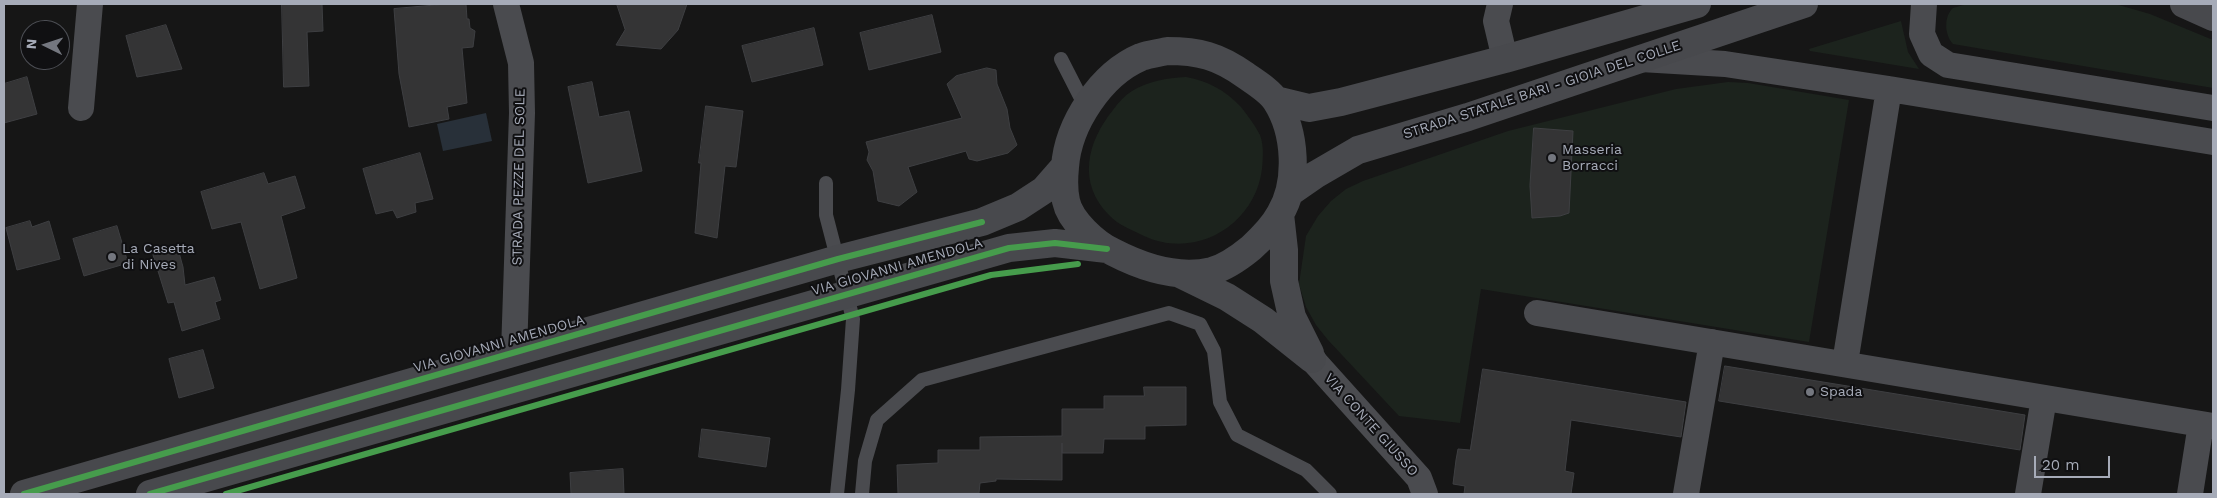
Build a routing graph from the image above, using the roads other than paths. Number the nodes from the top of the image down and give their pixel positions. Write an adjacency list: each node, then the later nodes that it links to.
1 (90, 4): 15 (street)
2 (506, 4): 28 (street, STRADA PEZZE DEL SOLE)
3 (1500, 4): 11 (street)
4 (1697, 4): 8 (main road)
5 (1804, 4): 12 (main road, STRADA STATALE BARI - GIOIA DEL COLLE)
6 (1924, 4): 17 (street)
7 (2184, 4): 9 (main road)
8 (1676, 8): 11 (main road)
9 (2213, 17)
10 (1061, 59): 16 (lane)
11 (1505, 59): 14 (main road)
12 (1636, 59): 13 (street); 21 (main road, STRADA STATALE BARI - GIOIA DEL COLLE)
13 (1889, 89): 18 (street); 30 (street)
14 (1276, 100): 16 (main road, VIA GIOVANNI AMENDOLA); 21 (main road, VIA GIOVANNI AMENDOLA)
15 (81, 108)
16 (1086, 108): 19 (main road, VIA GIOVANNI AMENDOLA)
17 (2213, 108)
18 (2213, 142)
19 (1064, 166): 22 (main road, VIA GIOVANNI AMENDOLA); 23 (main road, VIA GIOVANNI AMENDOLA)
20 (826, 183): 23 (lane)
21 (1285, 203): 24 (main road, VIA GIOVANNI AMENDOLA); 29 (main road)
22 (1107, 249): 24 (main road, VIA GIOVANNI AMENDOLA); 25 (main road, VIA GIOVANNI AMENDOLA)
23 (838, 259): 25 (lane); 28 (main road, VIA GIOVANNI AMENDOLA)
24 (1178, 273): 29 (main road)
25 (847, 295): 34 (main road, VIA GIOVANNI AMENDOLA); 35 (lane)
26 (1537, 313): 27 (street)
27 (1712, 342): 30 (street); 39 (street)
28 (514, 352): 33 (main road, VIA GIOVANNI AMENDOLA)
29 (1312, 359): 38 (street, VIA CONTE GIUSSO)
30 (1845, 363): 31 (street)
31 (2044, 398): 32 (street); 40 (street)
32 (2207, 425): 41 (street)
33 (24, 494)
34 (150, 494)
35 (837, 494)
36 (862, 494): 37 (lane)
37 (1330, 494)
38 (1424, 494)
39 (1686, 494)
40 (2028, 494)
41 (2190, 494)

